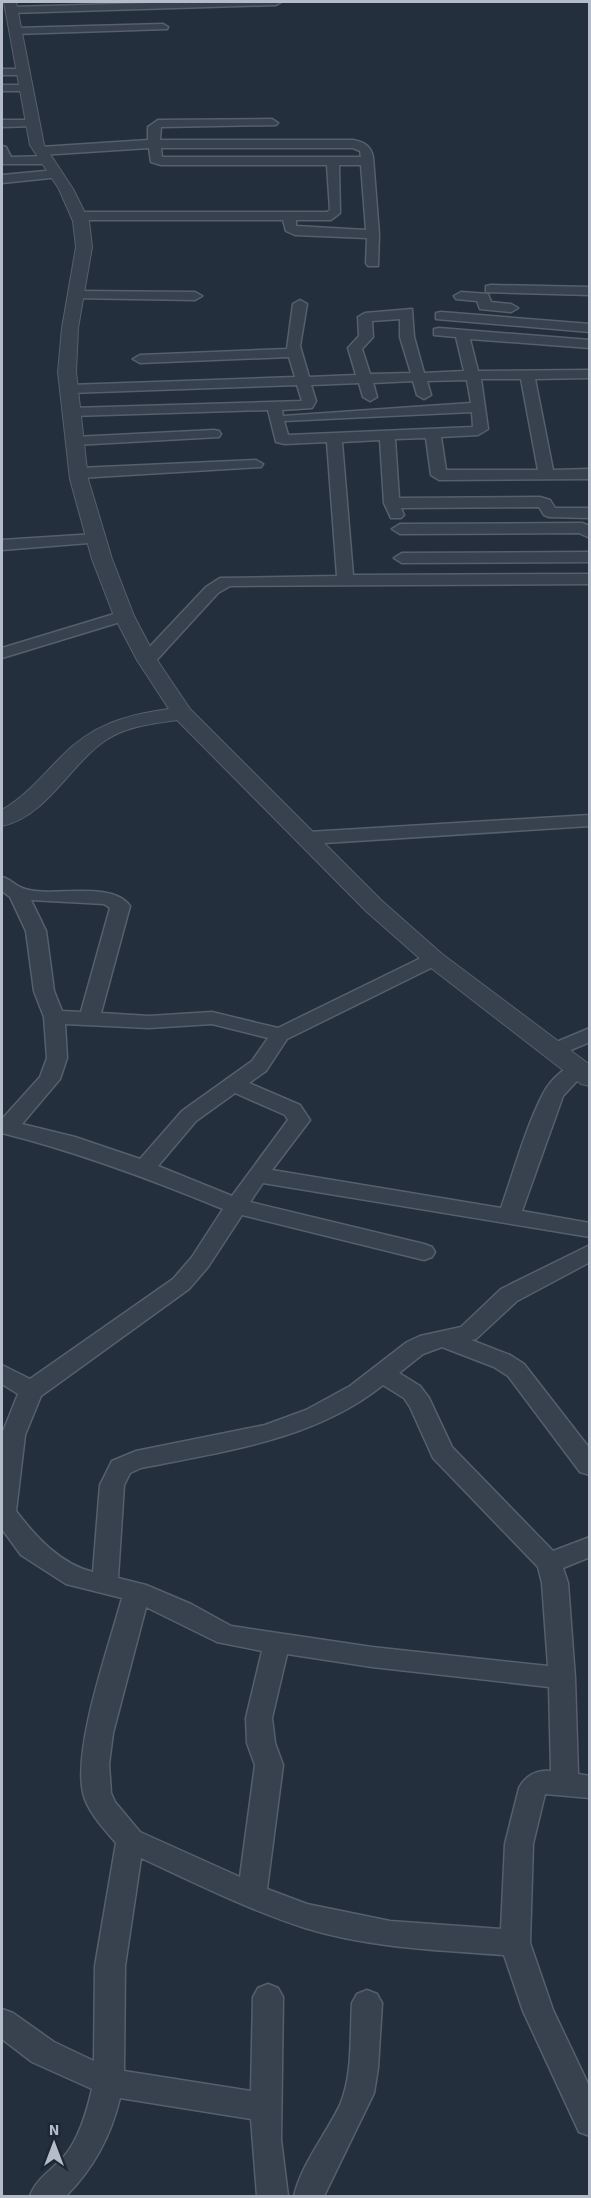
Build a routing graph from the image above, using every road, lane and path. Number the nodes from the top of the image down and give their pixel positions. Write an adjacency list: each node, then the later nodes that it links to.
1 (243, 2): 2 (street); 3 (street)
2 (276, 2)
3 (200, 3): 6 (street)
4 (74, 4): 5 (street); 7 (street)
5 (115, 4): 6 (street)
6 (158, 4)
7 (11, 6): 9 (street)
8 (163, 27): 9 (street)
9 (15, 31): 11 (street)
10 (2, 72): 11 (street)
11 (23, 80): 12 (street); 15 (street)
12 (2, 88)
13 (272, 123): 16 (street)
14 (2, 124): 15 (street)
15 (31, 124): 19 (street)
16 (154, 144): 18 (street); 19 (street); 20 (street)
17 (2, 150): 19 (street)
18 (367, 161): 20 (street); 24 (street)
19 (48, 162): 21 (street); 22 (street)
20 (333, 163): 23 (street)
21 (2, 179)
22 (79, 216): 23 (street); 28 (street)
23 (289, 216): 24 (street)
24 (373, 234): 25 (street)
25 (373, 263)
26 (491, 289): 27 (street)
27 (590, 291)
28 (76, 295): 29 (street); 48 (street)
29 (195, 296)
30 (461, 296): 32 (street)
31 (300, 304): 38 (street)
32 (590, 314)
33 (441, 316): 34 (street)
34 (590, 328)
35 (439, 332): 36 (street)
36 (462, 334): 37 (street); 41 (street)
37 (590, 344)
38 (295, 353): 39 (street); 46 (street)
39 (168, 357): 40 (street); 47 (street)
40 (140, 358)
41 (471, 375): 42 (street); 44 (street); 51 (street)
42 (527, 375): 43 (street); 63 (street)
43 (590, 375)
44 (419, 377): 45 (street); 45 (street); 49 (street)
45 (363, 379): 46 (street); 50 (street)
46 (303, 381): 47 (street); 54 (street)
47 (173, 386): 48 (street)
48 (69, 389): 53 (street)
49 (424, 395)
50 (370, 397)
51 (478, 407): 54 (street); 55 (street)
52 (210, 408): 53 (street); 54 (street); 59 (street)
53 (72, 412): 58 (street)
54 (275, 413): 57 (street)
55 (433, 433): 56 (street); 63 (street)
56 (387, 436): 57 (street); 64 (street)
57 (334, 438): 72 (street)
58 (75, 441): 59 (street); 61 (street)
59 (217, 450): 60 (street); 61 (street)
60 (256, 464)
61 (79, 473): 68 (street)
62 (590, 474): 63 (street)
63 (547, 475)
64 (392, 503): 65 (street); 66 (street)
65 (590, 513)
66 (400, 529): 67 (street); 71 (street)
67 (590, 533)
68 (95, 539): 69 (street); 75 (street)
69 (2, 546)
70 (590, 557): 71 (street)
71 (402, 558): 73 (street)
72 (345, 578): 73 (street); 77 (street)
73 (403, 578): 74 (street)
74 (590, 579)
75 (124, 616): 76 (street); 77 (street)
76 (2, 653)
77 (147, 660): 78 (street)
78 (183, 713): 79 (street); 81 (street)
79 (2, 819)
80 (590, 820): 81 (street)
81 (309, 838): 83 (street)
82 (10, 889): 84 (street); 85 (street)
83 (434, 958): 87 (street); 88 (street)
84 (54, 1017): 85 (street); 91 (street)
85 (90, 1018): 87 (street)
86 (590, 1034): 88 (street)
87 (280, 1035): 90 (street)
88 (554, 1050): 89 (street)
89 (584, 1074): 95 (street)
90 (233, 1084): 92 (street); 93 (street)
91 (5, 1126): 92 (street)
92 (144, 1168): 94 (street)
93 (256, 1175): 94 (street); 95 (street)
94 (236, 1206): 97 (street); 102 (street)
95 (509, 1216): 96 (street)
96 (590, 1230)
97 (424, 1252)
98 (590, 1252): 99 (street)
99 (441, 1338): 101 (street); 103 (street)
100 (2, 1372): 102 (street)
101 (383, 1374): 106 (street); 107 (street)
102 (31, 1391): 104 (street)
103 (589, 1466)
104 (2, 1513): 107 (street)
105 (590, 1546): 106 (street)
106 (549, 1563): 110 (street)
107 (105, 1585): 108 (street)
108 (137, 1592): 109 (street); 112 (street)
109 (277, 1642): 110 (street); 113 (street)
110 (562, 1678): 111 (street)
111 (577, 1785): 114 (street)
112 (129, 1840): 113 (street); 118 (street)
113 (252, 1896): 114 (street)
114 (515, 1943): 120 (street)
115 (268, 1997): 119 (street)
116 (367, 2003): 123 (street)
117 (2, 2022): 118 (street)
118 (109, 2082): 119 (street); 121 (street)
119 (266, 2107): 122 (street)
120 (590, 2122)
121 (45, 2196)
122 (272, 2196)
123 (309, 2196)

